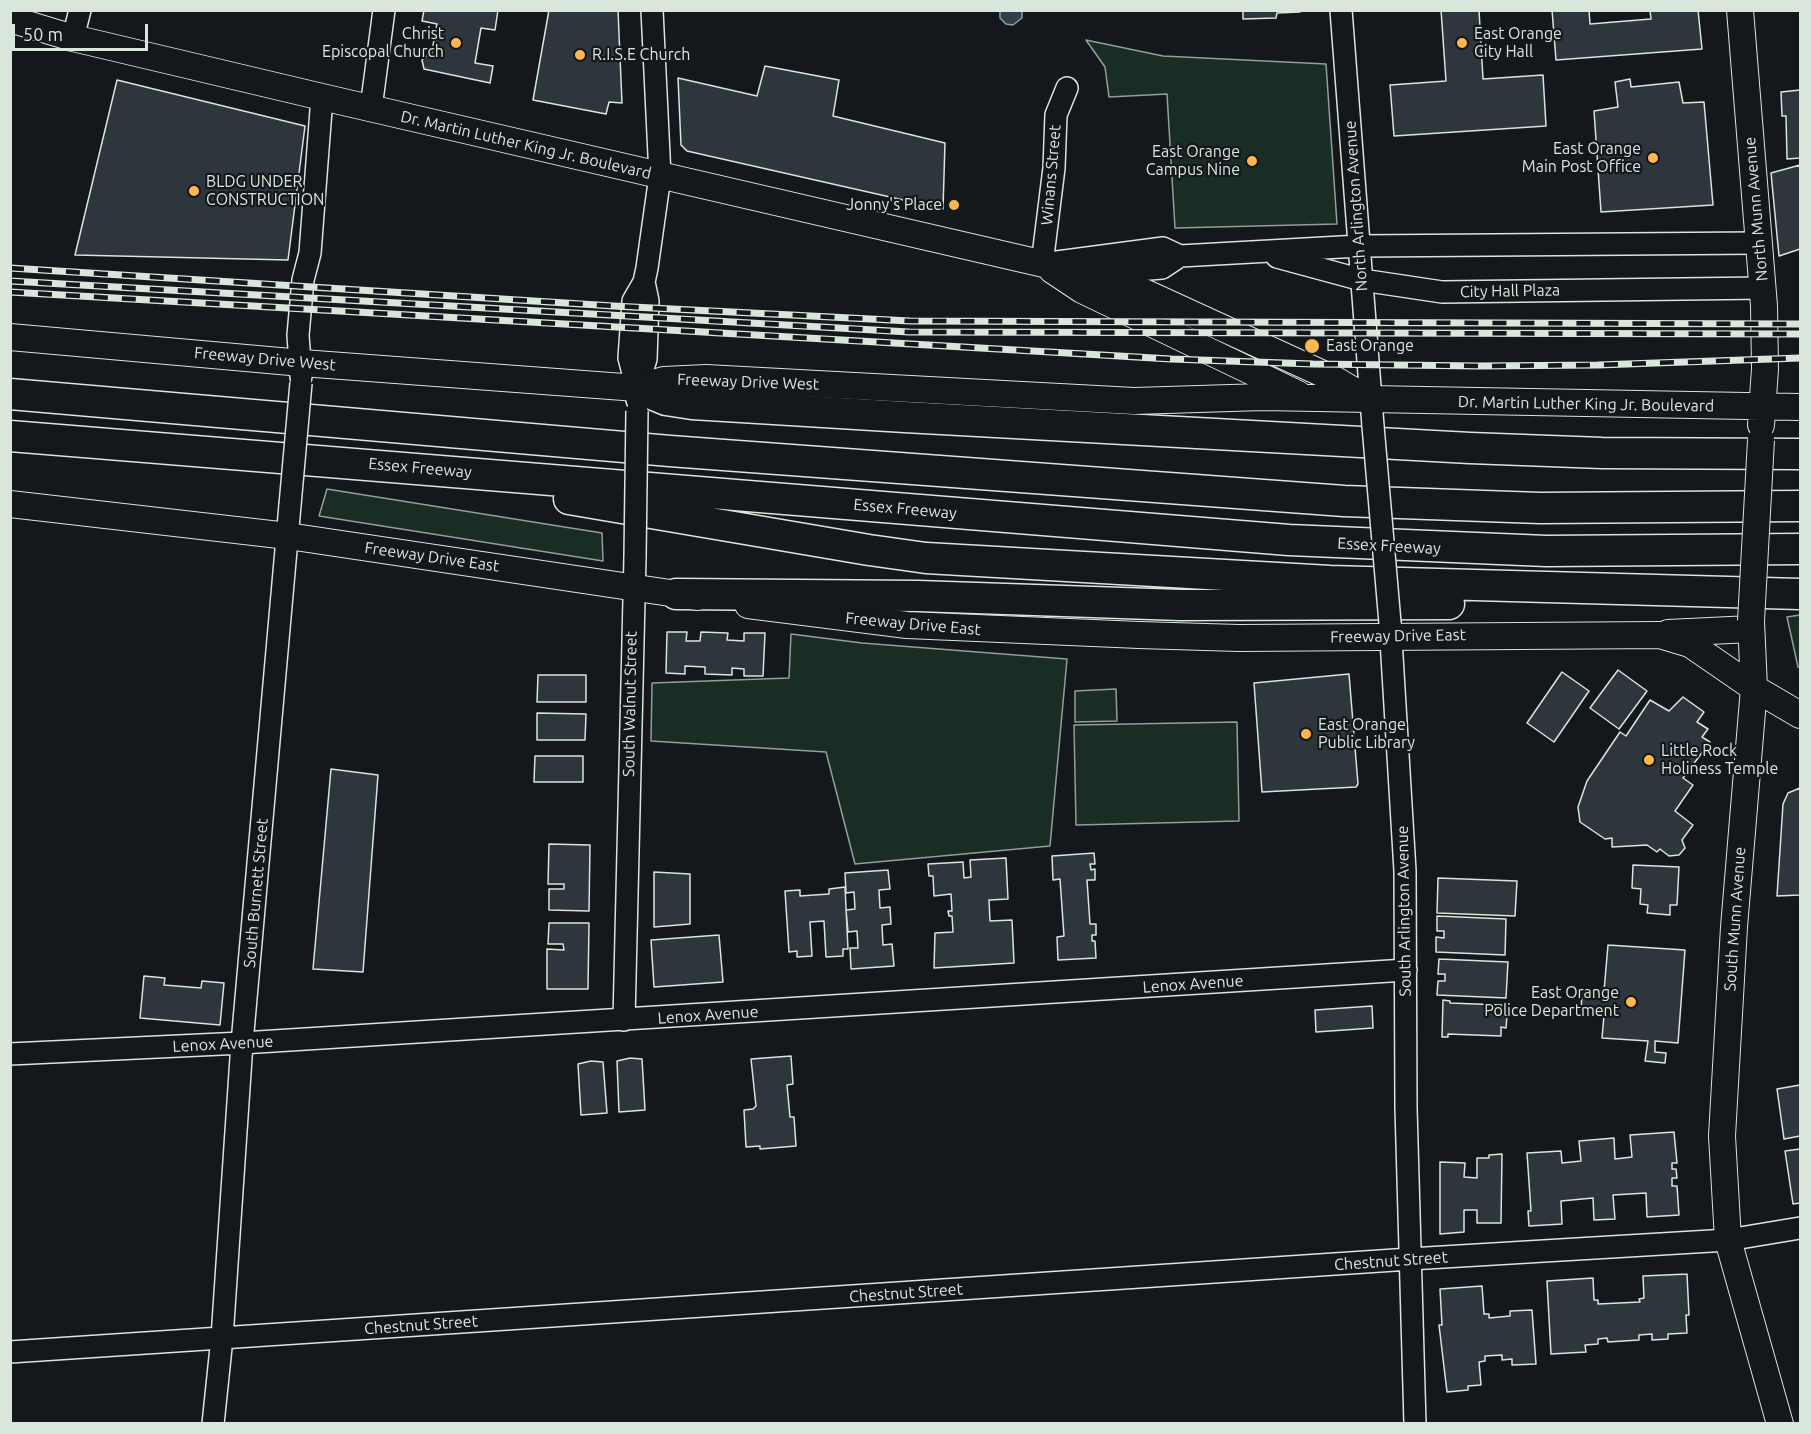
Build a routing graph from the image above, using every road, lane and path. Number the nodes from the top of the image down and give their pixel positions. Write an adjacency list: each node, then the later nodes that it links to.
1 (80, 10): 7 (street)
2 (384, 10): 10 (street)
3 (652, 10): 11 (street, South Walnut Street)
4 (1341, 10): 13 (street, North Arlington Avenue)
5 (1740, 10): 12 (main road, North Munn Avenue)
6 (12, 25): 7 (main road, Dr. Martin Luther King Jr. Boulevard)
7 (73, 38): 9 (main road, Dr. Martin Luther King Jr. Boulevard)
8 (1066, 88): 16 (street, Winans Street)
9 (322, 97): 10 (main road, Dr. Martin Luther King Jr. Boulevard); 21 (street, South Burnett Street)
10 (371, 108): 11 (main road, Dr. Martin Luther King Jr. Boulevard)
11 (660, 176): 16 (main road, Dr. Martin Luther King Jr. Boulevard); 23 (street, South Walnut Street)
12 (1758, 243): 13 (street, City Hall Plaza); 19 (main road, North Munn Avenue)
13 (1359, 246): 14 (street, City Hall Plaza); 18 (street, North Arlington Avenue)
14 (1262, 253): 15 (street, City Hall Plaza); 18 (street, City Hall Plaza)
15 (1180, 256): 16 (street, City Hall Plaza); 17 (street, City Hall Plaza)
16 (1042, 264): 17 (main road, Dr. Martin Luther King Jr. Boulevard); 24 (main road, Dr. Martin Luther King Jr. Boulevard)
17 (1096, 274): 25 (main road, Dr. Martin Luther King Jr. Boulevard)
18 (1362, 280): 19 (street, City Hall Plaza); 25 (street, North Arlington Avenue)
19 (1763, 288): 26 (main road, North Munn Avenue)
20 (10, 337): 21 (main road, Freeway Drive West)
21 (302, 373): 23 (main road, Freeway Drive West); 33 (street, South Burnett Street, bridge)
22 (10, 394): 32 (highway)
23 (637, 399): 24 (main road, Freeway Drive West); 29 (highway); 35 (street, South Walnut Street, bridge)
24 (1309, 399): 25 (main road, Dr. Martin Luther King Jr. Boulevard)
25 (1371, 400): 26 (main road, Dr. Martin Luther King Jr. Boulevard); 39 (street, South Arlington Avenue, bridge)
26 (1762, 407): 27 (main road, Dr. Martin Luther King Jr. Boulevard); 38 (main road, South Munn Avenue, bridge)
27 (1800, 407)
28 (10, 436): 30 (highway, Essex Freeway)
29 (1800, 454)
30 (359, 462): 34 (highway, Essex Freeway); 37 (highway)
31 (10, 504): 33 (main road, Freeway Drive East)
32 (1800, 506)
33 (288, 536): 35 (main road, Freeway Drive East); 45 (street, South Burnett Street)
34 (1800, 549)
35 (633, 587): 36 (main road, Freeway Drive East); 44 (street, South Walnut Street)
36 (676, 594): 37 (highway); 39 (main road, Freeway Drive East)
37 (1800, 594)
38 (1751, 625): 40 (main road); 41 (main road, South Munn Avenue)
39 (1391, 630): 40 (main road, Freeway Drive East); 43 (street, South Arlington Avenue)
40 (1641, 634): 41 (main road, Freeway Drive East)
41 (1754, 688): 42 (main road, Freeway Drive East); 48 (main road, South Munn Avenue)
42 (1800, 715)
43 (1406, 970): 44 (street, Lenox Avenue); 49 (street, South Arlington Avenue)
44 (624, 1020): 45 (street, Lenox Avenue)
45 (242, 1043): 46 (street, Lenox Avenue); 50 (street, South Burnett Street)
46 (10, 1054)
47 (1800, 1228): 48 (street, Chestnut Street)
48 (1728, 1240): 49 (street, Chestnut Street); 54 (main road, South Munn Avenue)
49 (1410, 1259): 50 (street, Chestnut Street); 53 (street, South Arlington Avenue)
50 (222, 1338): 51 (street, Chestnut Street); 52 (street, South Burnett Street)
51 (10, 1352)
52 (213, 1424)
53 (1415, 1424)
54 (1780, 1424)

